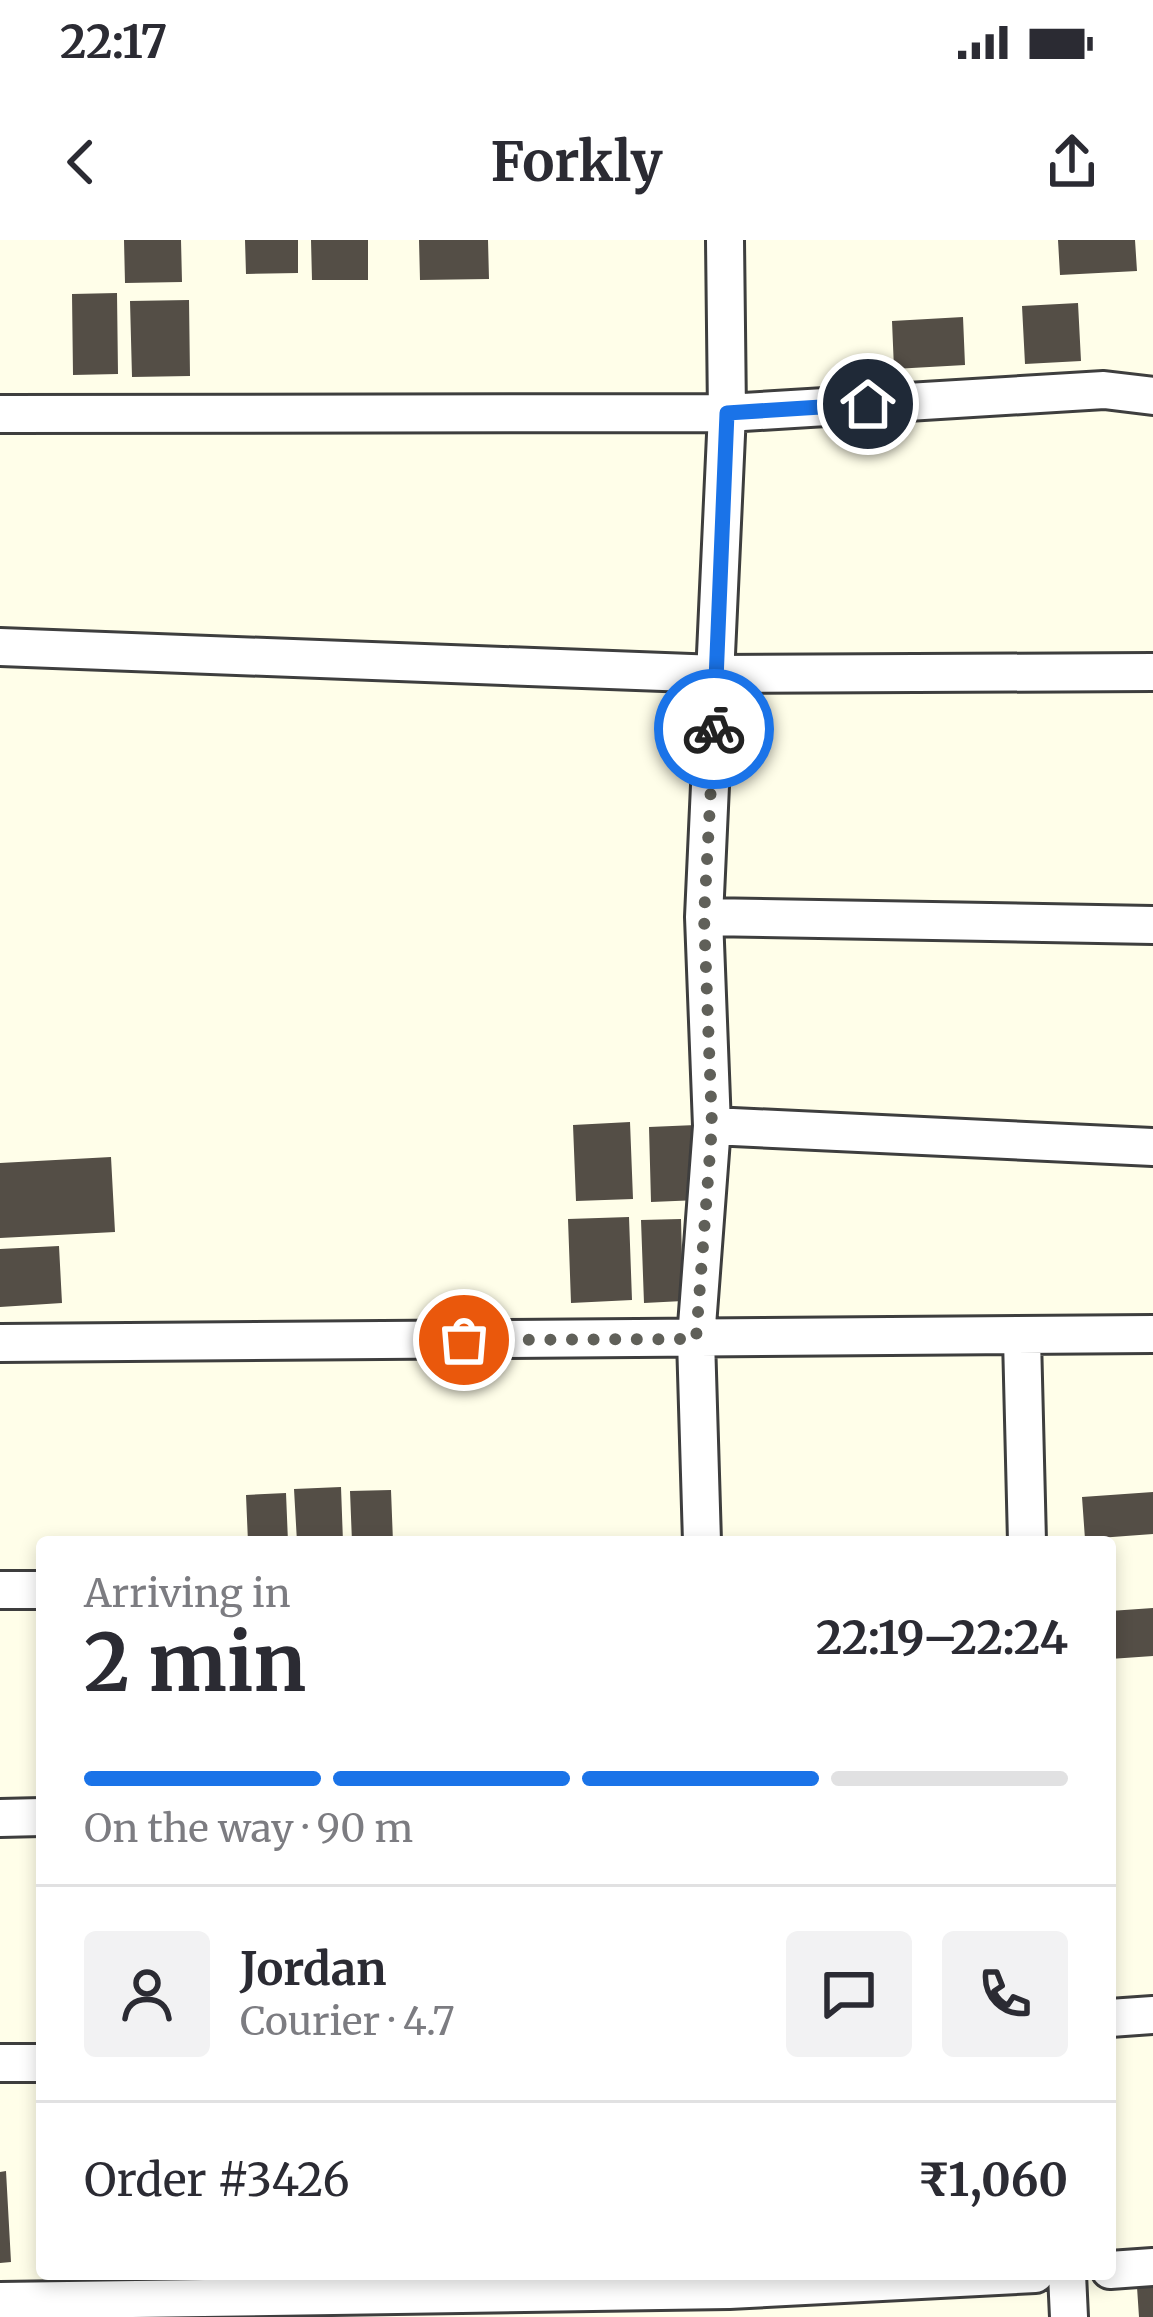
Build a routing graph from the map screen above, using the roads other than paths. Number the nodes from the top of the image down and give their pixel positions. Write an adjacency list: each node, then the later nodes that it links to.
1 (725, 240): 4 (street)
2 (1153, 396): 4 (street)
3 (0, 413): 4 (street)
4 (727, 413): 7 (street)
5 (0, 647): 7 (street)
6 (1153, 672): 7 (street)
7 (717, 674): 8 (street)
8 (704, 917): 9 (street); 10 (street)
9 (1153, 925)
10 (712, 1126): 11 (street); 14 (street)
11 (1153, 1147)
12 (1153, 1334): 13 (street)
13 (1022, 1338): 14 (street); 17 (street)
14 (696, 1339): 15 (street); 16 (street)
15 (0, 1343)
16 (702, 1536)
17 (1028, 1536)
18 (0, 1590): 19 (street)
19 (36, 1590)
20 (36, 1817): 21 (street)
21 (0, 1818)
22 (1153, 2014): 23 (street)
23 (1116, 2017)
24 (36, 2062): 25 (street)
25 (0, 2063)
26 (1153, 2267): 27 (street)
27 (1116, 2270)
28 (806, 2280): 30 (street)
29 (1067, 2280): 32 (street)
30 (729, 2282): 31 (street)
31 (0, 2301)
32 (1069, 2317)

